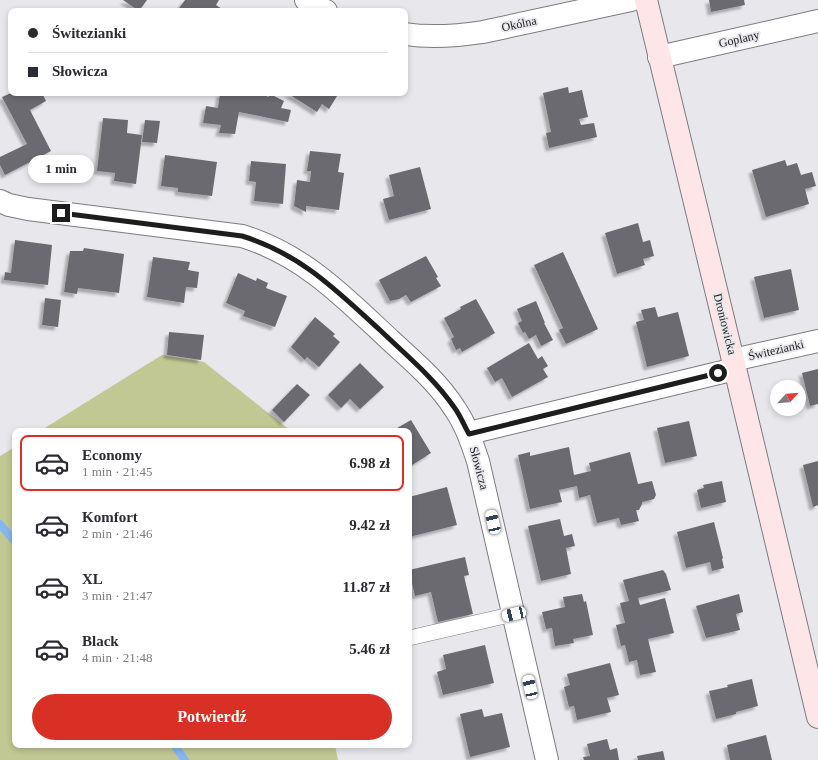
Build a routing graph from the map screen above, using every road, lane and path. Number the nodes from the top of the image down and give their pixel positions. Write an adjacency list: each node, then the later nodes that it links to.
1 (306, 0): 4 (street)
2 (631, 0): 6 (street, Okólna)
3 (646, 0): 7 (street, Droniowicka)
4 (321, 8)
5 (818, 21): 7 (street, Goplany)
6 (408, 34)
7 (659, 57): 10 (street, Droniowicka)
8 (0, 201): 11 (street, Słowicza)
9 (818, 341): 10 (street, Świtezianki)
10 (734, 364): 11 (street, Świtezianki); 14 (street, Droniowicka)
11 (469, 434): 12 (street, Słowicza)
12 (514, 614): 13 (lane); 15 (street, Słowicza)
13 (412, 637)
14 (818, 718)
15 (547, 760)

